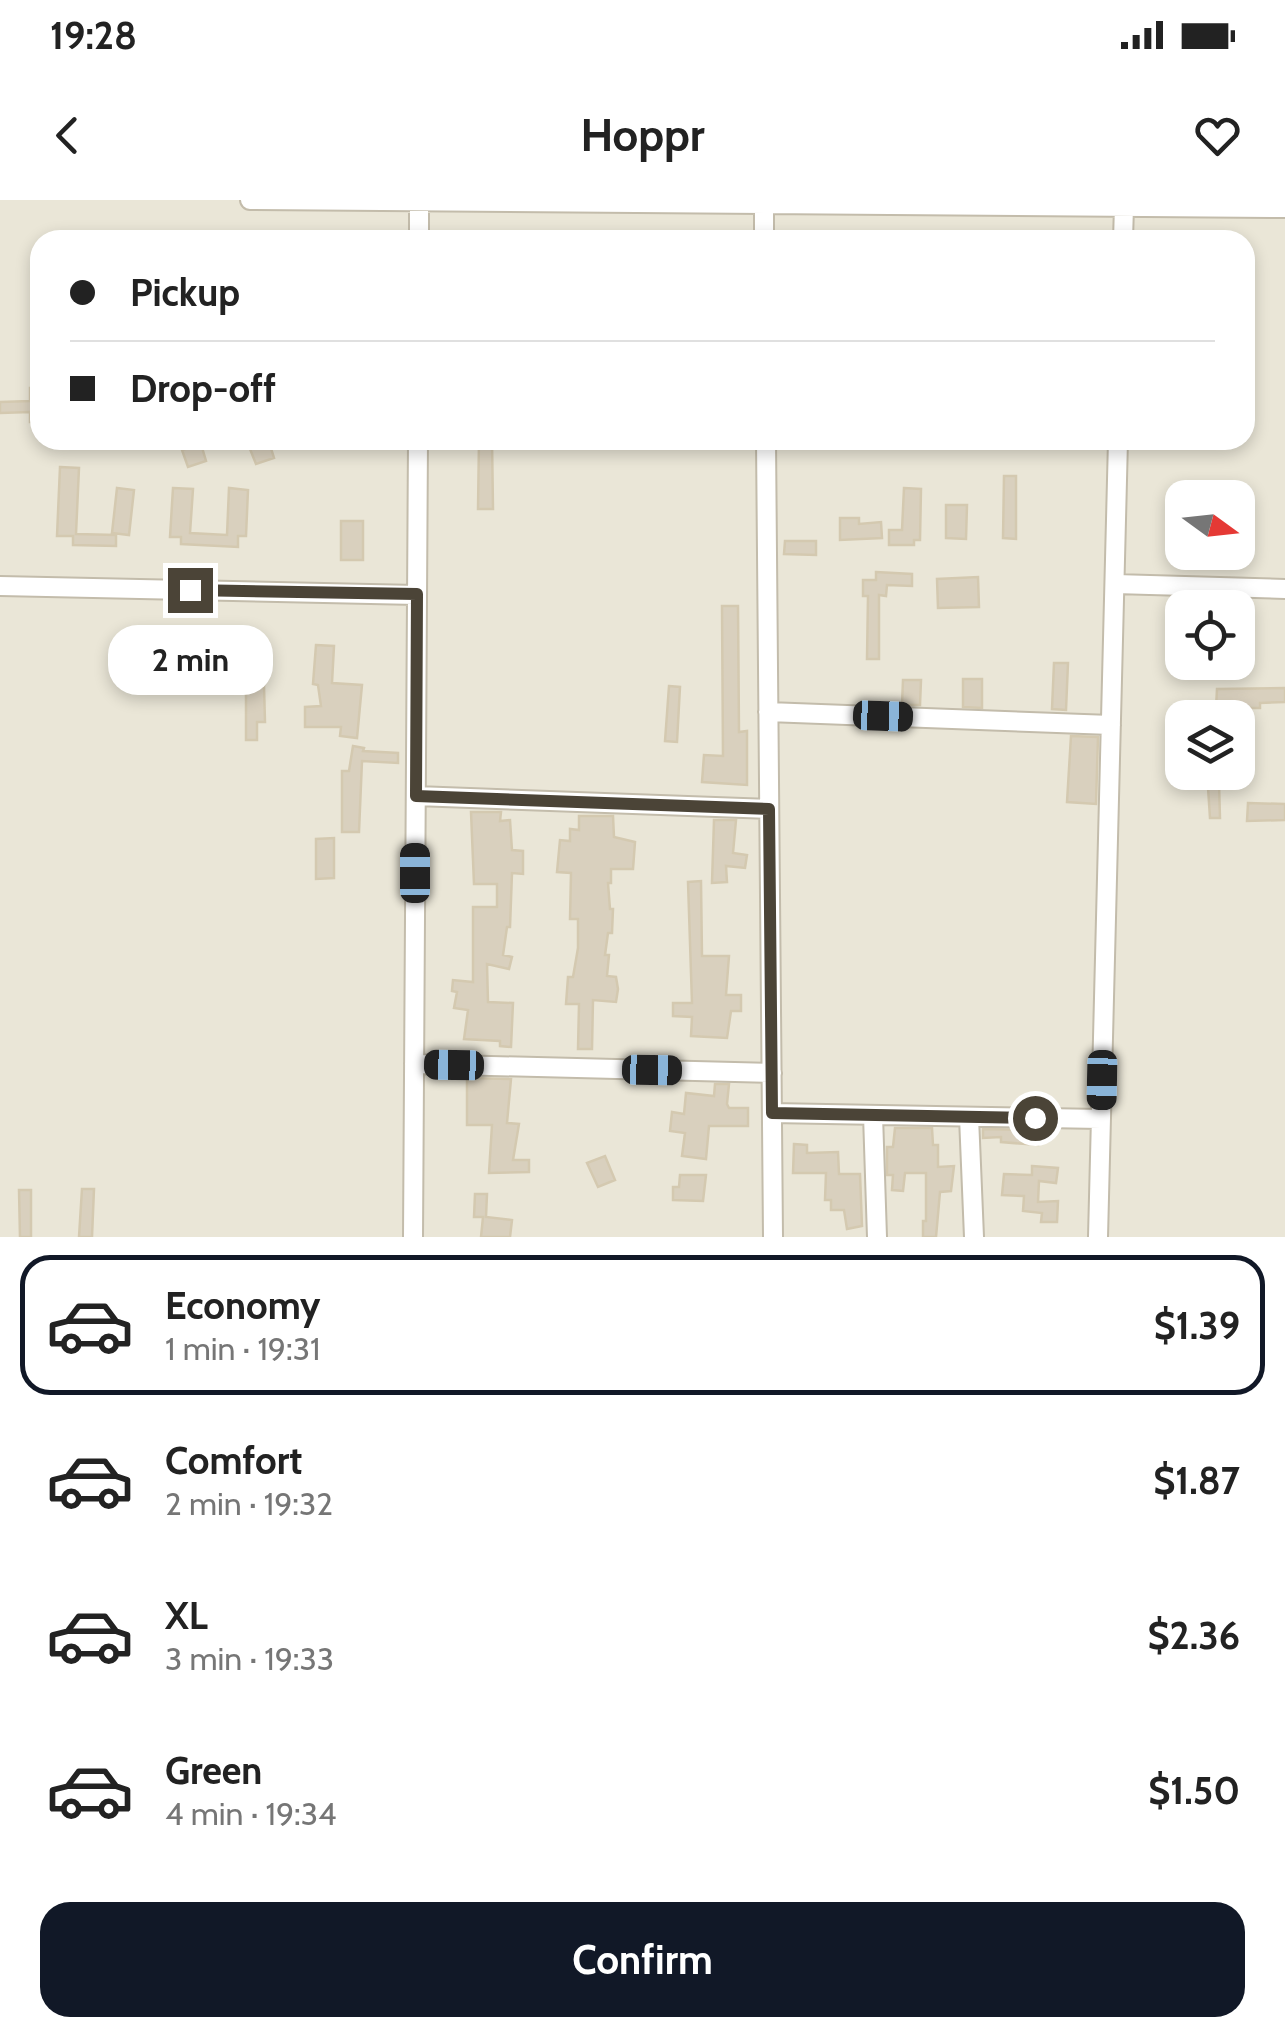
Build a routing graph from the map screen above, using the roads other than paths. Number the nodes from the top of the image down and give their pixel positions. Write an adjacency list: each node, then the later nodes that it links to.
1 (250, 200): 2 (street)
2 (420, 201): 3 (street); 6 (street)
3 (764, 202): 5 (street); 7 (street)
4 (1275, 205): 5 (street)
5 (1124, 206): 8 (street)
6 (419, 230)
7 (764, 230)
8 (1123, 230)
9 (418, 450): 15 (street)
10 (766, 450): 16 (street)
11 (1118, 450): 12 (street)
12 (1114, 584): 14 (street); 17 (street)
13 (0, 586): 15 (street)
14 (1285, 589)
15 (417, 594): 18 (street)
16 (768, 712): 17 (street); 19 (street)
17 (1111, 725): 25 (street)
18 (416, 796): 19 (street); 20 (street)
19 (769, 809): 21 (street)
20 (414, 1064): 21 (street); 26 (street)
21 (772, 1073): 22 (street)
22 (772, 1113): 23 (street); 27 (street)
23 (872, 1115): 24 (street); 28 (street)
24 (968, 1116): 25 (street); 29 (street)
25 (1101, 1119): 30 (street)
26 (413, 1237)
27 (773, 1237)
28 (877, 1237)
29 (974, 1237)
30 (1098, 1237)

